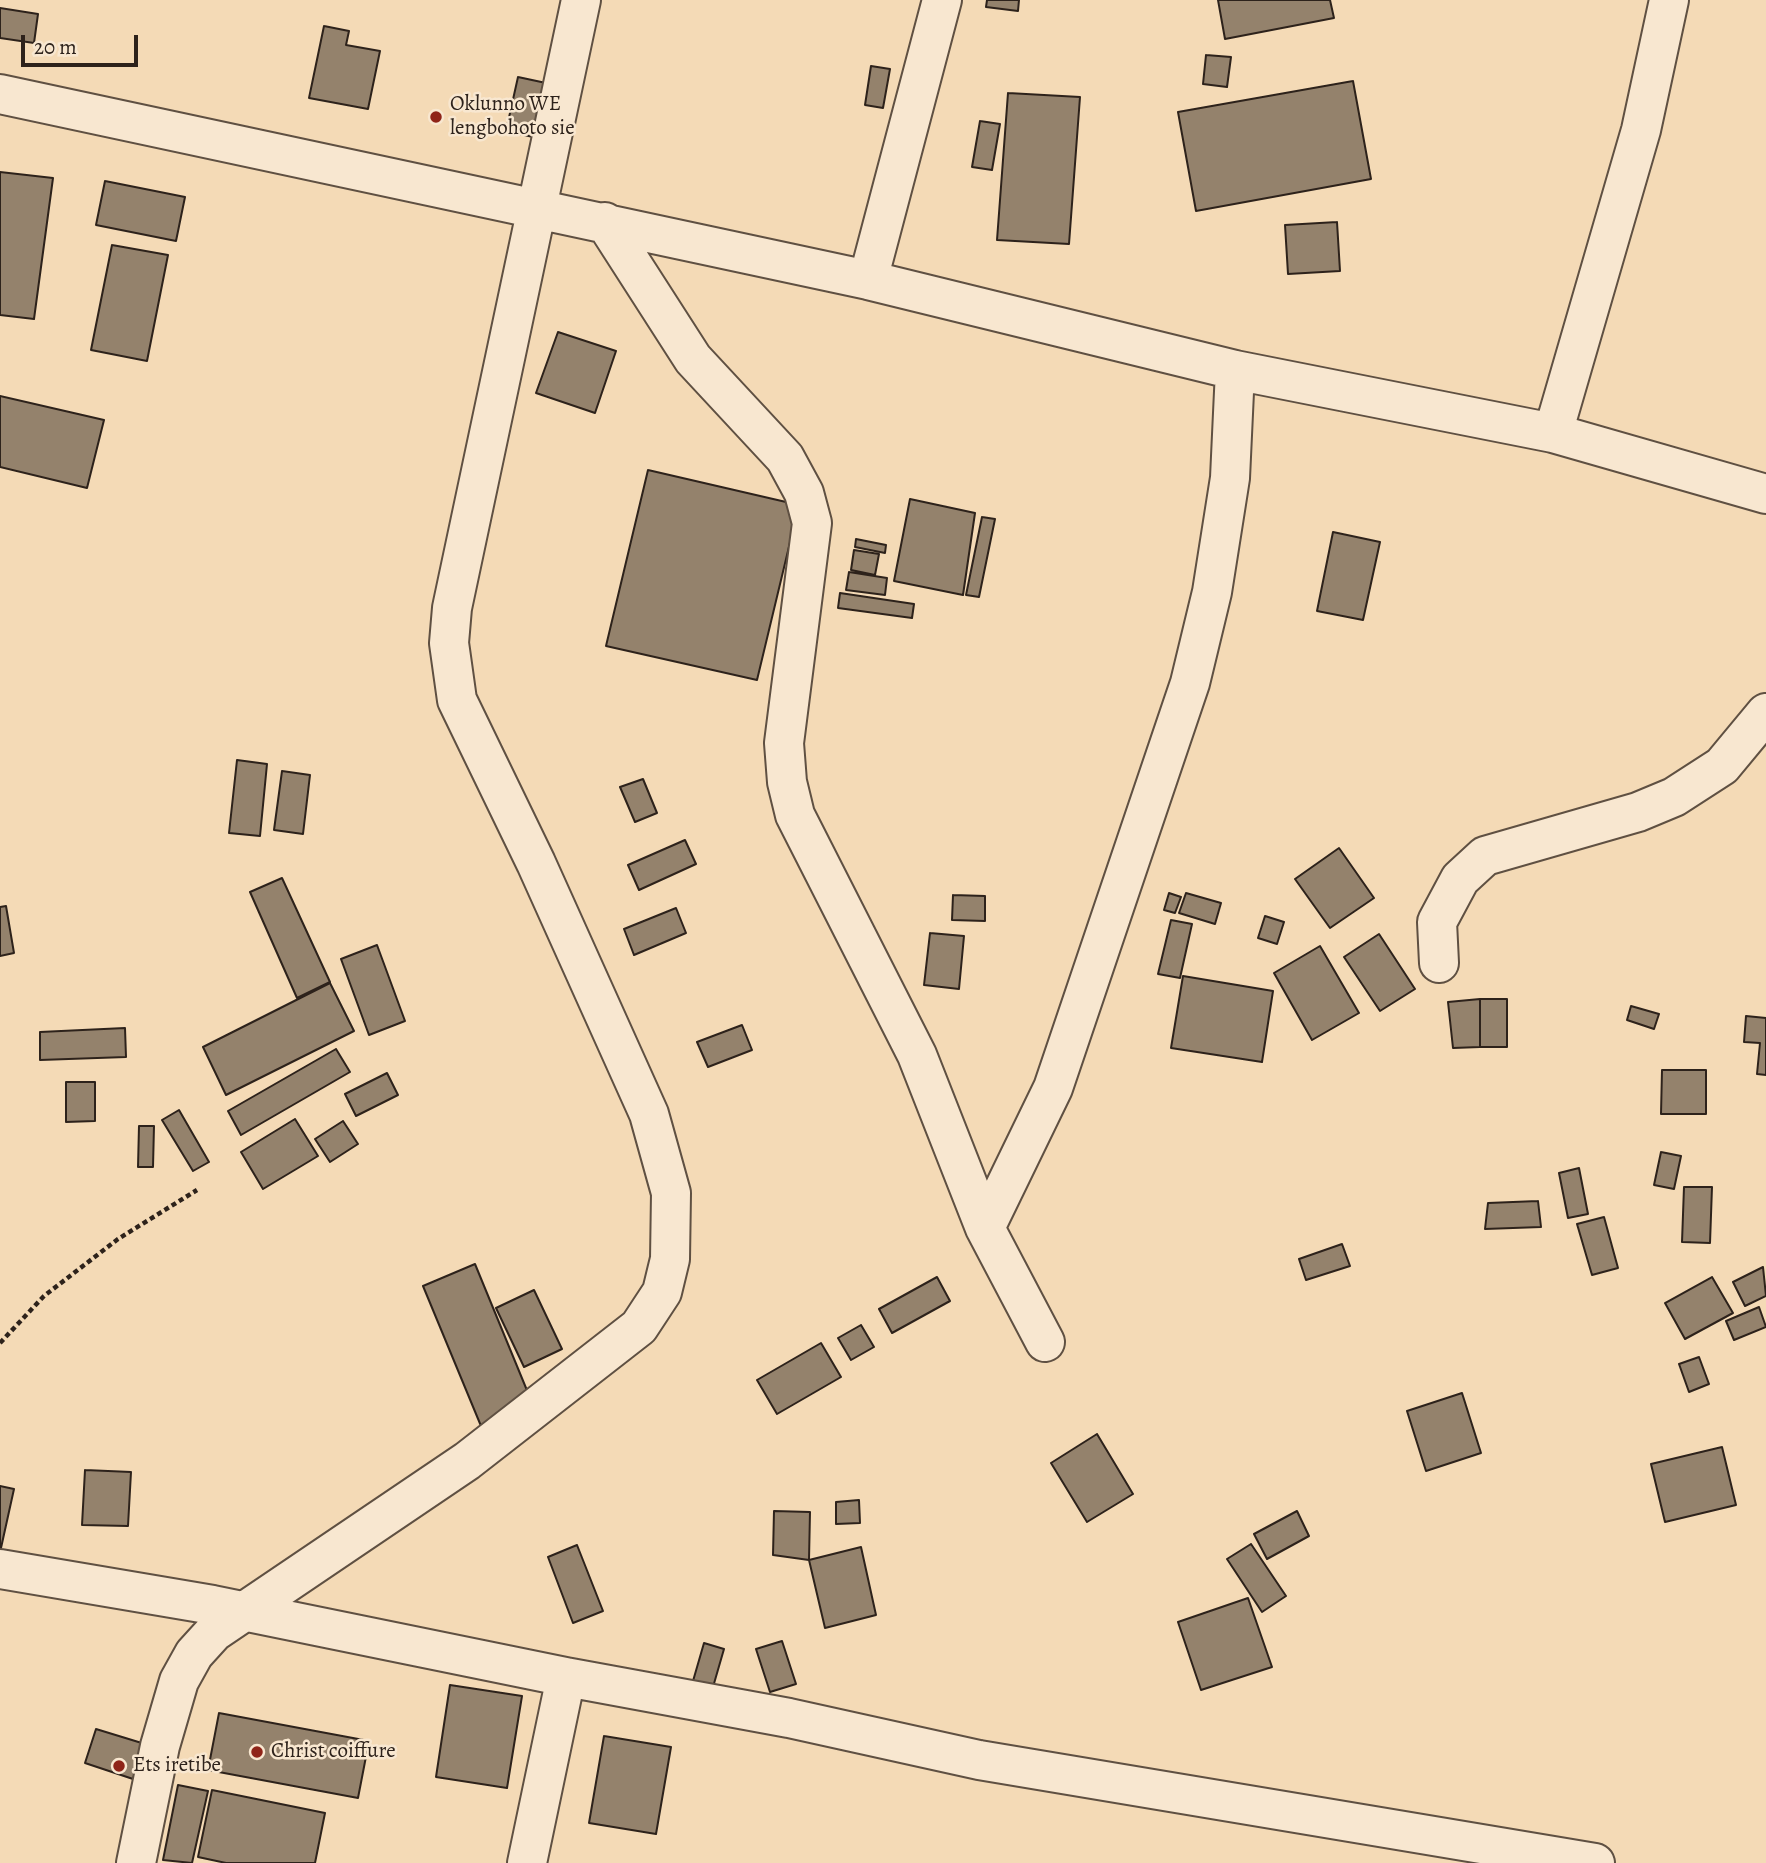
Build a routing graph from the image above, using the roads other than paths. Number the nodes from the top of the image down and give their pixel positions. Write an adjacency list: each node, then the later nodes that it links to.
1 (581, 0): 5 (street)
2 (942, 0): 7 (street)
3 (1669, 0): 9 (street)
4 (0, 94): 5 (street)
5 (539, 209): 6 (street); 16 (street)
6 (606, 222): 7 (street); 13 (street)
7 (868, 280): 8 (street)
8 (1235, 370): 9 (street); 13 (street)
9 (1553, 433): 10 (street)
10 (1766, 494)
11 (1766, 713): 12 (street)
12 (1439, 963)
13 (985, 1228): 14 (street)
14 (1045, 1342)
15 (0, 1569): 16 (street)
16 (243, 1611): 17 (street); 18 (street)
17 (566, 1678): 19 (street); 20 (street)
18 (136, 1863)
19 (527, 1863)
20 (1595, 1863)

